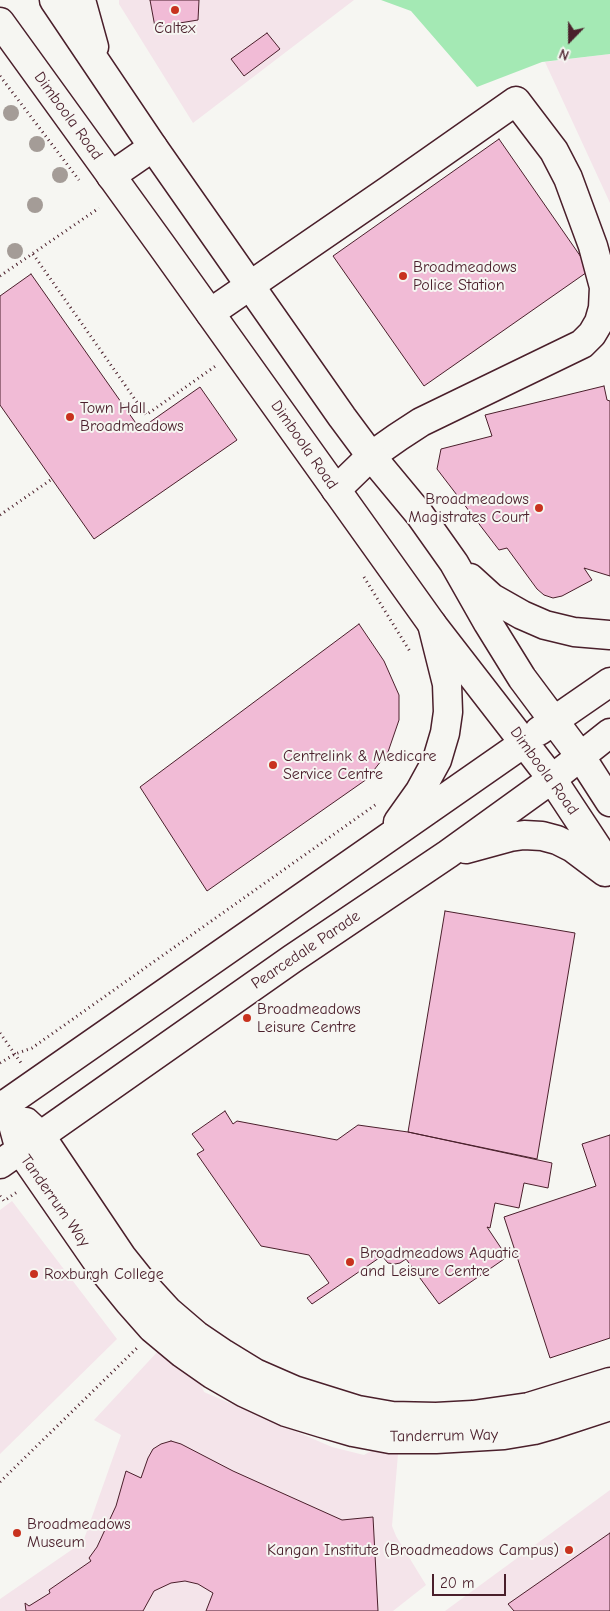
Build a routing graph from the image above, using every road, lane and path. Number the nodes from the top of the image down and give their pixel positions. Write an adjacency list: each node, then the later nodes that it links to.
1 (54, 0): 4 (street)
2 (81, 0): 4 (street)
3 (0, 22): 7 (street, Dimboola Road)
4 (103, 75): 6 (street)
5 (0, 77): 8 (path)
6 (153, 147): 7 (street); 12 (street)
7 (111, 176): 13 (street, Dimboola Road)
8 (83, 185)
9 (105, 216): 10 (path)
10 (33, 254): 11 (path); 14 (path)
11 (0, 276)
12 (250, 285): 13 (street); 15 (street); 15 (street)
13 (210, 313): 17 (street, Dimboola Road)
14 (212, 357)
15 (371, 456): 17 (street); 19 (street)
16 (52, 479): 18 (path)
17 (336, 490): 21 (street, Dimboola Road)
18 (0, 515)
19 (454, 563): 22 (street); 25 (street)
20 (361, 572): 23 (path)
21 (432, 624): 27 (street, Dimboola Road); 32 (street)
22 (610, 635)
23 (413, 657)
24 (610, 682): 25 (street)
25 (553, 720): 27 (street); 28 (street)
26 (610, 733): 28 (street, Pearcedale Parade)
27 (524, 743): 29 (street, Dimboola Road); 32 (street)
28 (581, 757): 29 (street, Pearcedale Parade); 31 (street)
29 (552, 779): 33 (street, Pearcedale Parade); 34 (street, Dimboola Road)
30 (385, 798): 36 (path)
31 (610, 802)
32 (388, 837): 37 (street)
33 (448, 854): 35 (street); 38 (street, Pearcedale Parade)
34 (610, 867)
35 (610, 876)
36 (0, 1064)
37 (2, 1102): 38 (street, Tanderrum Way)
38 (20, 1150): 40 (street, Tanderrum Way); 41 (street, Tanderrum Way)
39 (139, 1346): 42 (path)
40 (610, 1382)
41 (610, 1406)
42 (0, 1482)

